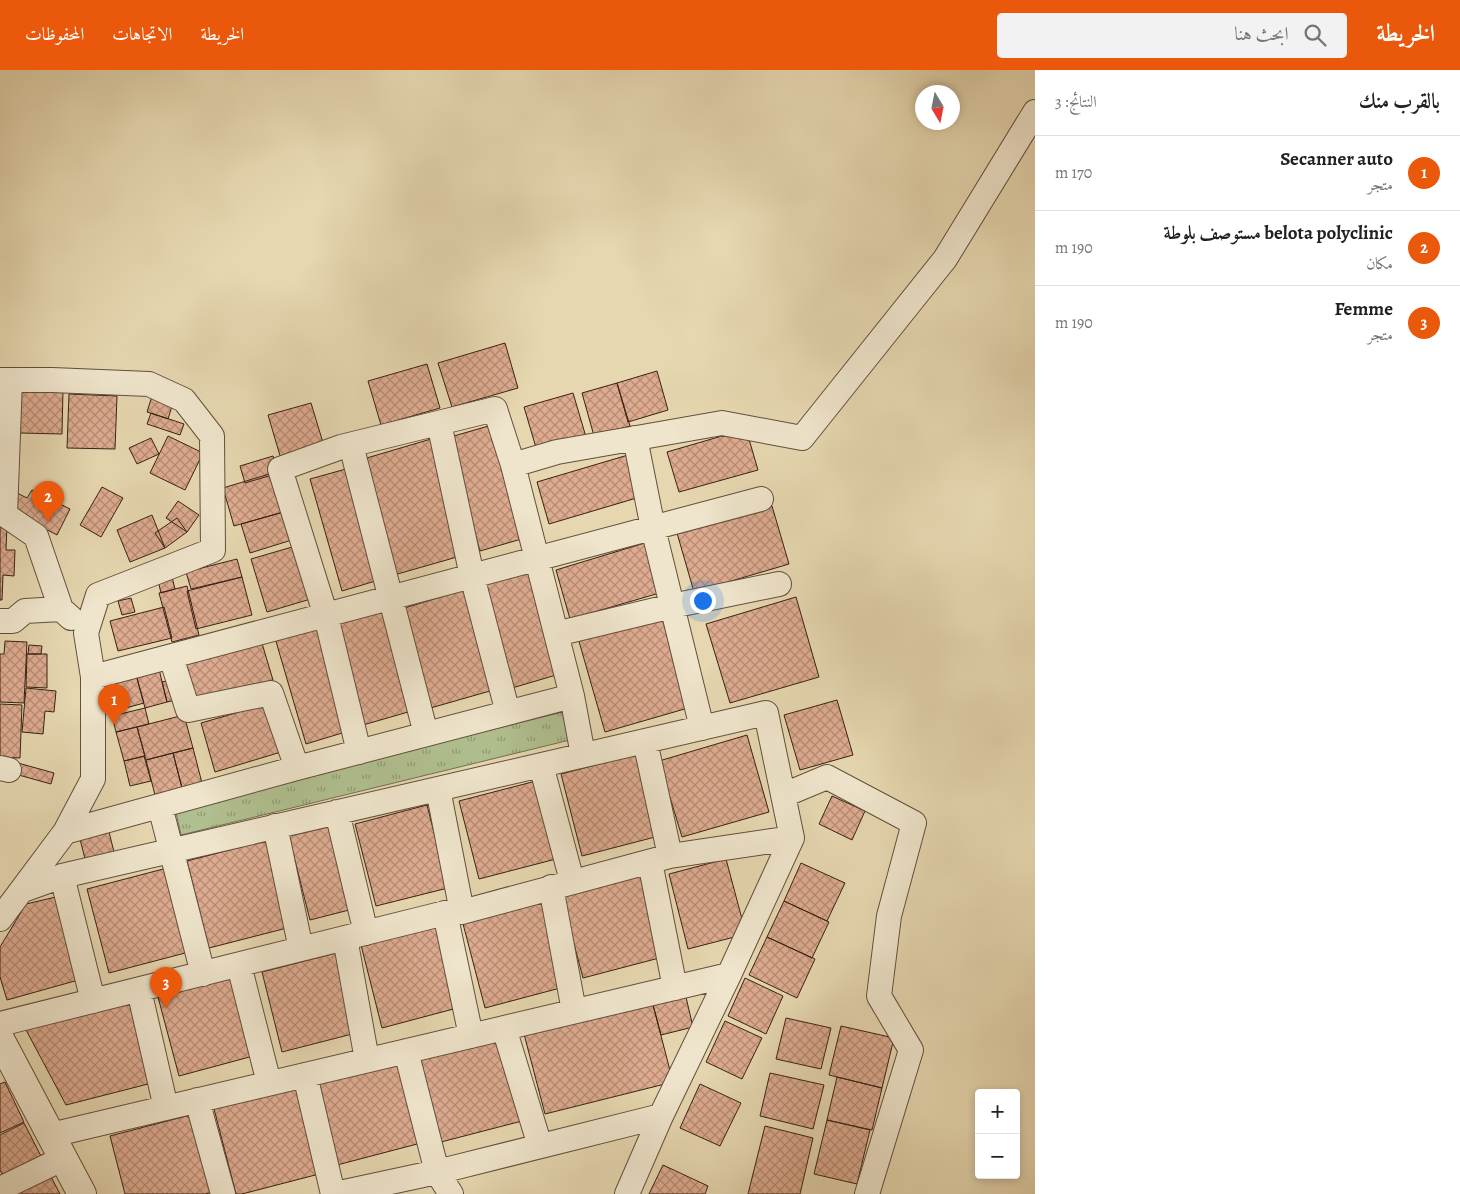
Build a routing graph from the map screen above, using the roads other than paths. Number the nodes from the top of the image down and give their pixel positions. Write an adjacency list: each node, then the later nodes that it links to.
1 (1035, 112): 4 (street)
2 (5, 380): 14 (street); 17 (street)
3 (439, 423): 5 (street); 6 (street); 10 (street)
4 (635, 438): 6 (street); 8 (street)
5 (350, 445): 12 (street); 15 (street)
6 (513, 465): 9 (street)
7 (761, 499): 8 (street)
8 (653, 528): 9 (street); 13 (street)
9 (537, 559): 10 (street); 18 (street)
10 (472, 576): 12 (street); 22 (street)
11 (780, 584): 13 (street)
12 (390, 598): 15 (street); 24 (street)
13 (672, 606): 18 (street); 23 (street)
14 (61, 609): 16 (street); 17 (street)
15 (326, 616): 19 (street); 26 (street)
16 (3, 629)
17 (86, 633): 20 (street)
18 (556, 634): 21 (street)
19 (171, 657): 20 (street); 29 (street)
20 (93, 677): 35 (street)
21 (572, 696): 22 (street); 27 (street)
22 (508, 713): 24 (street)
23 (702, 728): 25 (street); 31 (street)
24 (426, 734): 26 (street)
25 (645, 741): 27 (street); 38 (street)
26 (359, 752): 29 (street)
27 (582, 755): 28 (street)
28 (541, 765): 30 (street); 40 (street)
29 (297, 768): 32 (street)
30 (438, 789): 33 (street); 42 (street)
31 (784, 795): 36 (street); 73 (street)
32 (160, 806): 35 (street); 37 (street)
33 (337, 812): 34 (street); 44 (street)
34 (274, 826): 37 (street); 45 (street)
35 (65, 832): 41 (street)
36 (792, 838): 38 (street); 48 (street)
37 (171, 850): 39 (street); 47 (street)
38 (660, 859): 40 (street); 49 (street)
39 (62, 876): 41 (street); 51 (street)
40 (562, 884): 42 (street); 52 (street)
41 (24, 890): 43 (street)
42 (454, 913): 44 (street); 55 (street)
43 (0, 919)
44 (355, 936): 45 (street); 58 (street)
45 (301, 949): 46 (street)
46 (239, 965): 47 (street); 60 (street)
47 (203, 974): 50 (street)
48 (729, 975): 49 (street); 63 (street)
49 (675, 988): 52 (street)
50 (139, 990): 51 (street); 62 (street)
51 (93, 1001): 53 (street)
52 (574, 1011): 54 (street)
53 (0, 1024)
54 (504, 1028): 55 (street); 64 (street)
55 (471, 1036): 57 (street)
56 (0, 1040): 65 (street)
57 (406, 1051): 58 (street); 66 (street)
58 (368, 1060): 59 (street)
59 (305, 1075): 60 (street); 70 (street)
60 (269, 1083): 61 (street)
61 (197, 1100): 62 (street); 69 (street)
62 (166, 1108): 65 (street)
63 (661, 1116): 64 (street); 72 (street)
64 (540, 1146): 66 (street)
65 (57, 1147): 67 (street); 68 (street)
66 (437, 1172): 70 (street); 71 (street)
67 (0, 1189)
68 (82, 1194)
69 (223, 1194)
70 (334, 1194)
71 (451, 1194)
72 (627, 1194)
73 (867, 1194)

